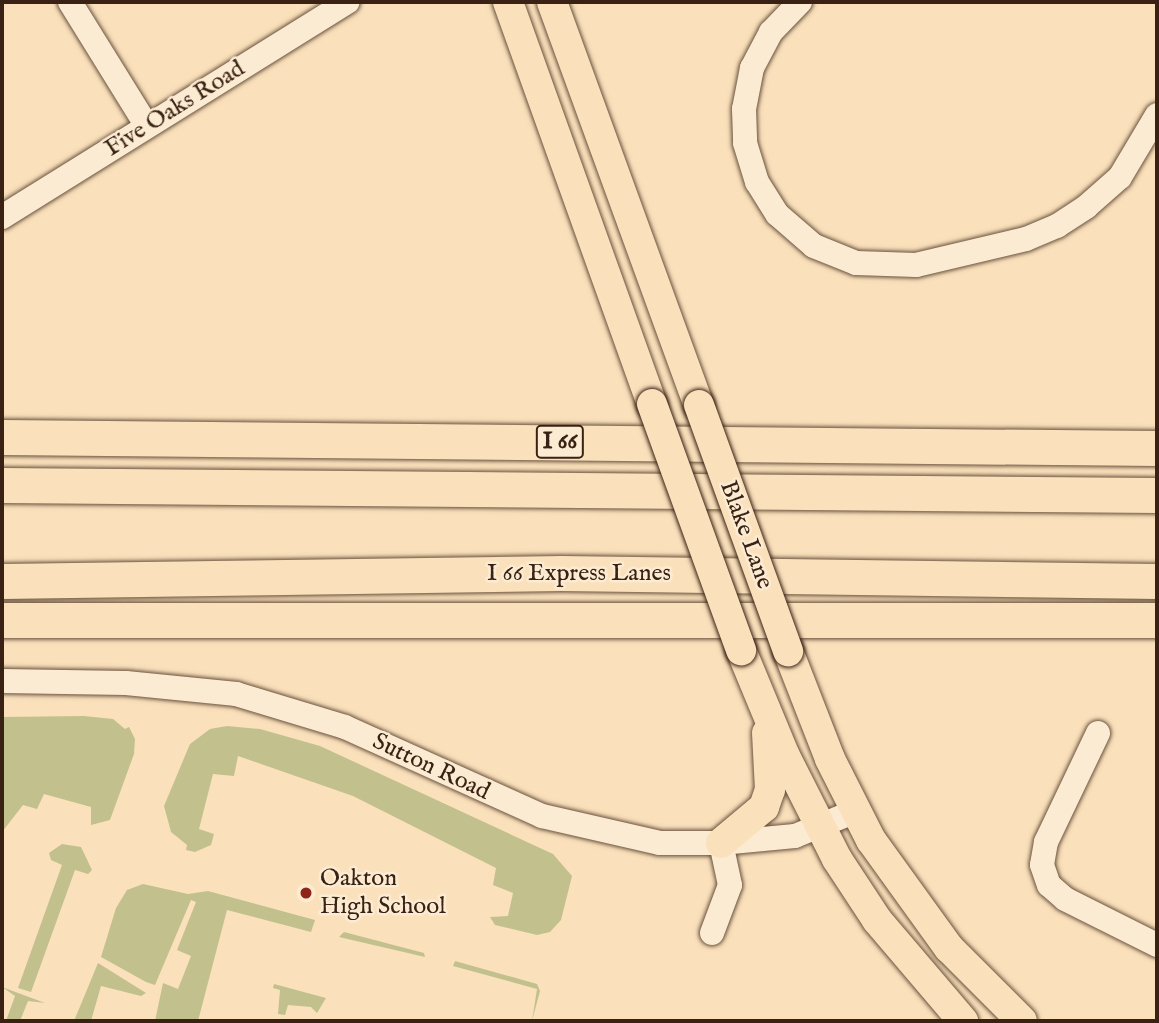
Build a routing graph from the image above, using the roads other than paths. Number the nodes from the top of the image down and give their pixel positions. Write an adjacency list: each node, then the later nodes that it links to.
1 (71, 2): 7 (street)
2 (348, 2): 7 (street, Five Oaks Road)
3 (508, 2): 18 (main road, Blake Lane, bridge)
4 (552, 2): 20 (main road, Blake Lane, bridge)
5 (800, 2): 6 (street)
6 (1157, 115)
7 (147, 126): 8 (street, Five Oaks Road)
8 (2, 217)
9 (2, 437): 10 (highway, I 66)
10 (1157, 448)
11 (2, 485): 12 (highway)
12 (1157, 495)
13 (1157, 581): 14 (highway, I 66 Express Lanes)
14 (2, 582)
15 (2, 620): 16 (highway)
16 (1157, 620)
17 (2, 681): 22 (street, Sutton Road)
18 (763, 705): 21 (main road, Blake Lane); 22 (main road)
19 (1098, 733): 24 (street)
20 (856, 811): 21 (street, Sutton Road); 26 (main road, Blake Lane)
21 (820, 829): 22 (street, Sutton Road); 25 (main road, Blake Lane)
22 (721, 843): 23 (street)
23 (712, 933)
24 (1157, 946)
25 (963, 1021)
26 (1022, 1021)

